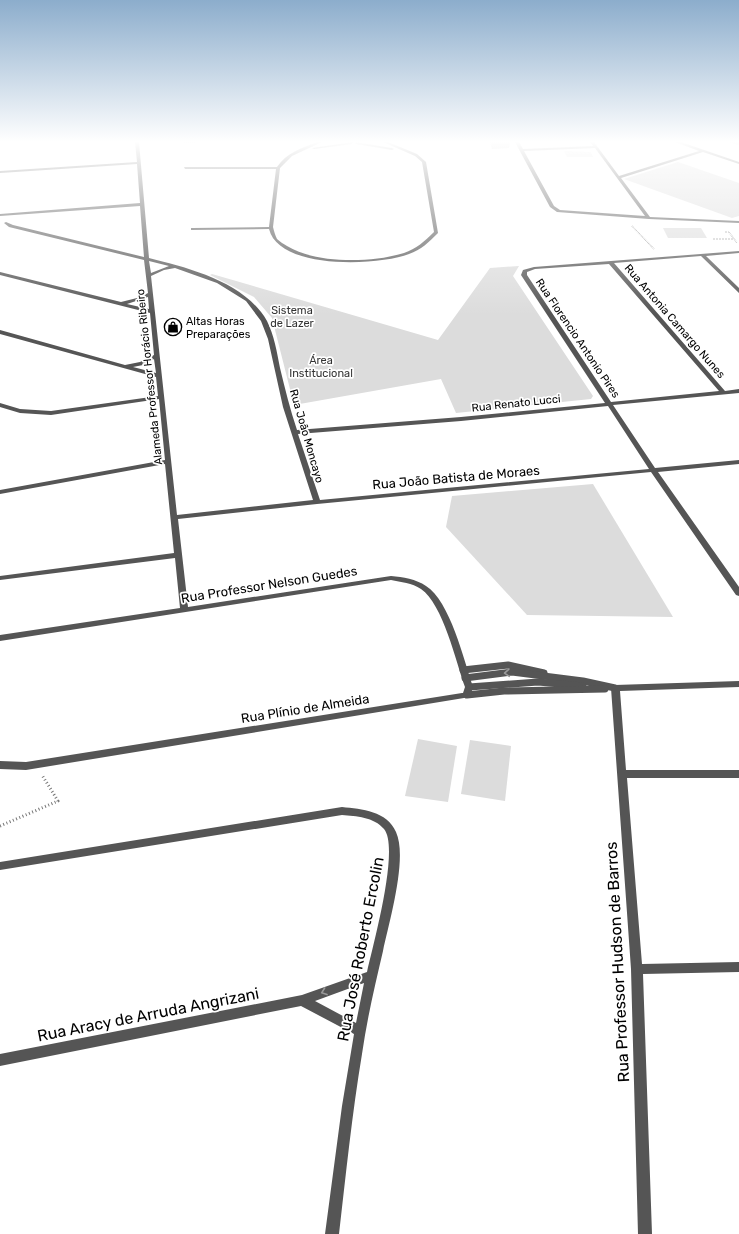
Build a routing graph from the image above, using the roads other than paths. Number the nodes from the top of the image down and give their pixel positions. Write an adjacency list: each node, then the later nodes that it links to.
1 (142, 200): 6 (street, Alameda Professor Horácio Ribeiro)
2 (274, 200): 11 (street)
3 (431, 200): 11 (street)
4 (548, 200): 8 (street)
5 (636, 200): 8 (street)
6 (142, 204): 7 (street); 15 (street, Alameda Professor Horácio Ribeiro)
7 (0, 215)
8 (649, 218): 9 (street)
9 (739, 222)
10 (6, 223): 15 (street, Rua João Moncayo)
11 (271, 228): 12 (street)
12 (193, 229)
13 (739, 252): 14 (street, Rua Florencio Antonio Pires)
14 (702, 255): 16 (street, Rua Florencio Antonio Pires); 20 (street)
15 (147, 259): 17 (street, Rua João Moncayo); 19 (street, Alameda Professor Horácio Ribeiro)
16 (610, 262): 29 (street, Rua Antonia Camargo Nunes); 31 (street, Rua Florencio Antonio Pires)
17 (178, 267): 19 (street); 33 (street, Rua João Moncayo)
18 (0, 273): 22 (street)
19 (149, 275): 21 (street, Alameda Professor Horácio Ribeiro)
20 (739, 291)
21 (150, 293): 22 (street); 23 (street, Alameda Professor Horácio Ribeiro)
22 (118, 303): 23 (street)
23 (153, 312): 25 (street, Alameda Professor Horácio Ribeiro)
24 (0, 332): 26 (street)
25 (157, 356): 26 (street); 27 (street, Alameda Professor Horácio Ribeiro)
26 (122, 367): 27 (street)
27 (160, 376): 30 (street, Alameda Professor Horácio Ribeiro)
28 (739, 391): 29 (street, Rua Renato Lucci)
29 (724, 393): 31 (street, Rua Renato Lucci)
30 (162, 397): 32 (street); 34 (street, Alameda Professor Horácio Ribeiro)
31 (609, 404): 33 (street, Rua Renato Lucci); 36 (street, Rua Florencio Antonio Pires)
32 (0, 405)
33 (296, 432): 38 (street, Rua João Moncayo)
34 (169, 461): 37 (street); 39 (street, Alameda Professor Horácio Ribeiro)
35 (739, 462): 36 (street, Rua João Batista de Moraes)
36 (653, 470): 38 (street, Rua João Batista de Moraes); 42 (street, Rua Florencio Antonio Pires)
37 (0, 492)
38 (317, 502): 39 (street, Rua João Batista de Moraes)
39 (175, 517): 40 (street, Alameda Professor Horácio Ribeiro)
40 (179, 555): 41 (street); 43 (street, Alameda Professor Horácio Ribeiro)
41 (0, 578)
42 (739, 593)
43 (184, 610): 44 (street, Rua Professor Nelson Guedes); 45 (street, Rua Professor Nelson Guedes)
44 (0, 638)
45 (464, 674): 47 (lane, Rua Plínio de Almeida, one-way to 45); 48 (street, Rua Professor Nelson Guedes)
46 (739, 684): 47 (street, Rua Plínio de Almeida)
47 (615, 688): 48 (lane, Rua Plínio de Almeida); 50 (street, Rua Professor Hudson de Barros)
48 (468, 691): 49 (street, Rua Plínio de Almeida)
49 (0, 765)
50 (622, 774): 51 (street); 54 (street, Rua Professor Hudson de Barros)
51 (739, 774)
52 (0, 866): 55 (street, Rua José Roberto Ercolin)
53 (739, 967): 54 (street)
54 (637, 969): 60 (street, Rua Professor Hudson de Barros)
55 (372, 974): 56 (street, Rua Aracy de Arruda Angrizani, one-way to 56); 57 (street, Rua José Roberto Ercolin)
56 (302, 1000): 57 (street); 58 (street, Rua Aracy de Arruda Angrizani)
57 (360, 1031): 59 (street, Rua José Roberto Ercolin)
58 (0, 1060)
59 (332, 1234)
60 (645, 1234)

